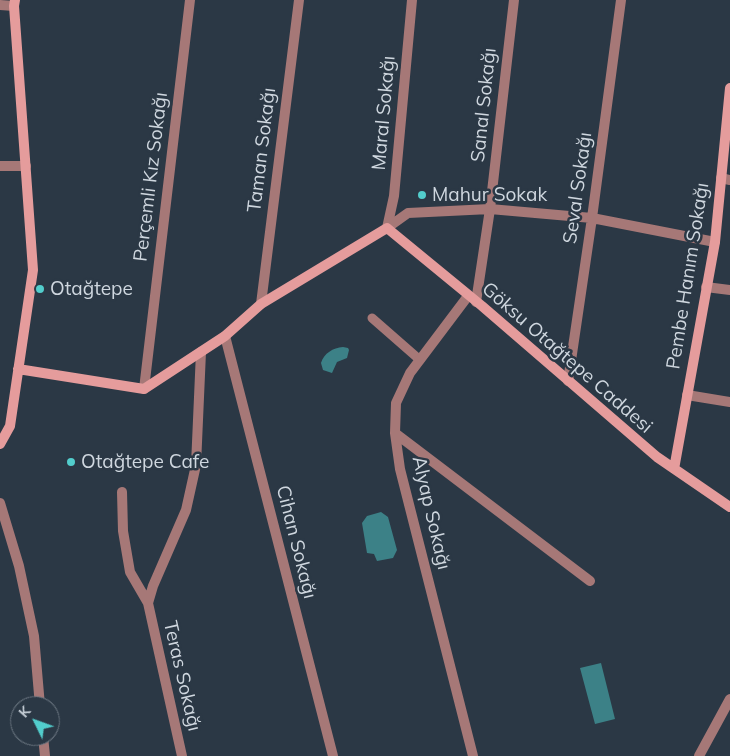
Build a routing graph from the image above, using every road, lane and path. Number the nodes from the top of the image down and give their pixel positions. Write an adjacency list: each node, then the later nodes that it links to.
1 (190, 0): 26 (street, Perçemli Kız Sokağı)
2 (299, 0): 19 (street, Taman Sokağı)
3 (412, 0): 14 (street, Maral Sokağı)
4 (514, 0): 12 (street, Sanal Sokağı)
5 (621, 0): 13 (street, Seval Sokağı)
6 (15, 3): 7 (street); 10 (street)
7 (0, 5)
8 (730, 88): 11 (street, Pembe Hanım Sokağı)
9 (0, 166): 10 (street)
10 (26, 166): 24 (street)
11 (726, 179): 15 (street, Pembe Hanım Sokağı)
12 (490, 209): 13 (street); 14 (street); 18 (street, Sanal Sokağı)
13 (592, 218): 15 (street); 25 (street, Seval Sokağı)
14 (387, 228): 18 (street, Göksu Otağtepe Caddesi); 19 (street)
15 (715, 242): 16 (street, Pembe Hanım Sokağı)
16 (706, 286): 17 (street); 27 (street, Pembe Hanım Sokağı)
17 (730, 290)
18 (472, 299): 23 (street, Alyap Sokağı); 25 (street, Göksu Otağtepe Caddesi)
19 (261, 304): 21 (street)
20 (372, 318): 23 (lane)
21 (225, 336): 22 (street); 42 (street, Cihan Sokağı)
22 (201, 352): 26 (street); 38 (street, Teras Sokağı)
23 (420, 360): 30 (street, Alyap Sokağı)
24 (18, 369): 26 (street); 29 (street)
25 (568, 381): 33 (street, Göksu Otağtepe Caddesi)
26 (144, 389)
27 (687, 395): 28 (street); 33 (street, Pembe Hanım Sokağı)
28 (730, 402)
29 (10, 426): 31 (street); 32 (street)
30 (395, 433): 37 (street); 43 (street, Alyap Sokağı)
31 (0, 434)
32 (0, 444)
33 (674, 469): 36 (street, Göksu Otağtepe Caddesi)
34 (122, 492): 38 (street, Teras Sokağı)
35 (0, 504): 39 (street)
36 (730, 507)
37 (590, 581)
38 (148, 603): 41 (street, Teras Sokağı)
39 (39, 696)
40 (730, 700): 44 (street)
41 (182, 756)
42 (333, 756)
43 (473, 756)
44 (699, 756)

